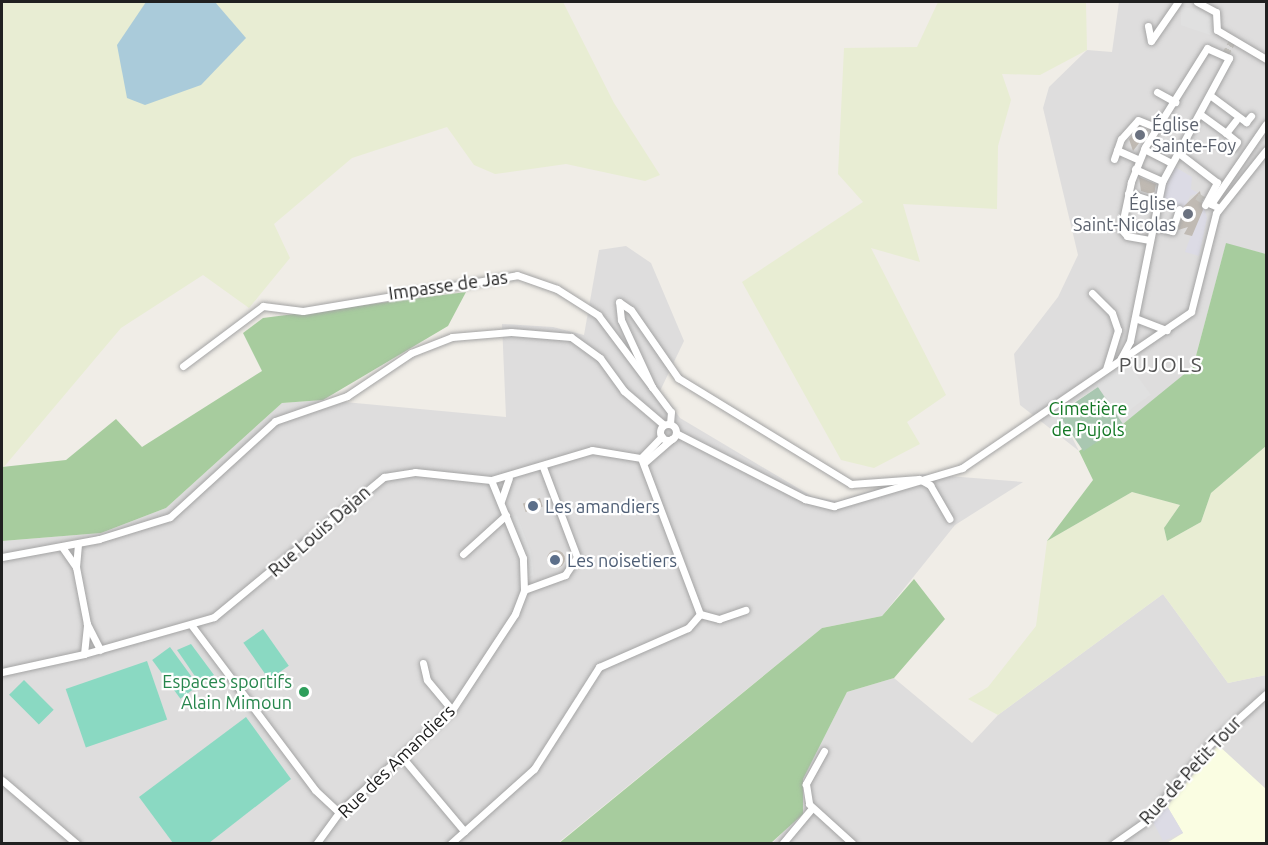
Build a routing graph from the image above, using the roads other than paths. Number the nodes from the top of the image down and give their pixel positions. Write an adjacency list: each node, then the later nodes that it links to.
1 (1178, 2): 3 (street)
2 (1197, 2): 4 (street)
3 (1148, 26)
4 (1266, 59)
5 (1157, 92): 7 (street)
6 (1211, 96): 7 (street); 8 (street); 9 (street)
7 (1175, 102): 12 (street)
8 (1200, 114): 13 (street); 14 (street)
9 (1251, 116)
10 (1236, 120): 13 (street)
11 (1266, 124): 26 (street)
12 (1157, 131): 16 (street); 17 (street)
13 (1226, 133): 15 (street)
14 (1177, 147): 21 (street); 26 (street)
15 (1233, 148)
16 (1144, 149): 20 (street); 21 (street)
17 (1117, 150): 19 (street); 20 (street)
18 (1266, 150): 27 (street)
19 (1114, 159)
20 (1139, 160): 22 (street)
21 (1171, 163): 23 (street)
22 (1135, 169): 23 (street); 24 (street)
23 (1162, 181): 25 (street)
24 (1128, 193): 25 (street); 30 (street)
25 (1156, 201): 29 (street)
26 (1208, 202): 27 (street)
27 (1219, 208): 33 (street)
28 (1179, 209): 29 (street)
29 (1152, 226): 30 (street)
30 (1150, 240): 32 (street)
31 (1092, 293): 36 (street)
32 (1135, 318): 33 (street); 34 (street)
33 (1167, 330): 34 (street)
34 (1120, 362): 36 (street)
35 (183, 366): 37 (street, Impasse de Jas)
36 (1104, 372): 45 (street)
37 (652, 387): 38 (street); 45 (street)
38 (667, 424): 39 (street); 40 (street); 49 (street)
39 (662, 436): 40 (street); 41 (street)
40 (674, 436): 41 (street); 45 (street)
41 (643, 460): 42 (street, Rue Louis Dajan); 56 (street)
42 (543, 467): 43 (street, Rue Louis Dajan); 54 (street)
43 (509, 478): 44 (street, Rue Louis Dajan); 46 (street)
44 (491, 480): 46 (street, Rue des Amandiers); 58 (street, Rue Louis Dajan)
45 (924, 482): 48 (street)
46 (501, 502): 47 (street, Rue des Amandiers)
47 (506, 515): 51 (street); 54 (street, Rue des Amandiers)
48 (950, 519)
49 (78, 544): 50 (street); 53 (street)
50 (62, 547): 52 (street); 53 (street)
51 (463, 554)
52 (2, 557)
53 (76, 567): 57 (street)
54 (524, 590): 64 (street, Rue des Amandiers)
55 (745, 610): 56 (street)
56 (700, 614): 70 (street)
57 (87, 624): 59 (street); 60 (street)
58 (192, 626): 59 (street, Rue Louis Dajan); 69 (street)
59 (100, 650): 60 (street, Rue Louis Dajan)
60 (84, 654): 62 (street, Rue Louis Dajan)
61 (423, 663): 64 (street)
62 (2, 672)
63 (1266, 694): 76 (street, Rue de Petit Tour)
64 (452, 710): 66 (street, Rue des Amandiers)
65 (824, 751): 68 (street)
66 (402, 757): 69 (street, Rue des Amandiers); 70 (street)
67 (2, 780): 71 (street)
68 (812, 808): 74 (street); 75 (street)
69 (339, 812): 72 (street, Rue des Amandiers)
70 (464, 831): 73 (street)
71 (77, 843)
72 (316, 843)
73 (450, 843)
74 (782, 843)
75 (853, 843)
76 (1113, 843)

